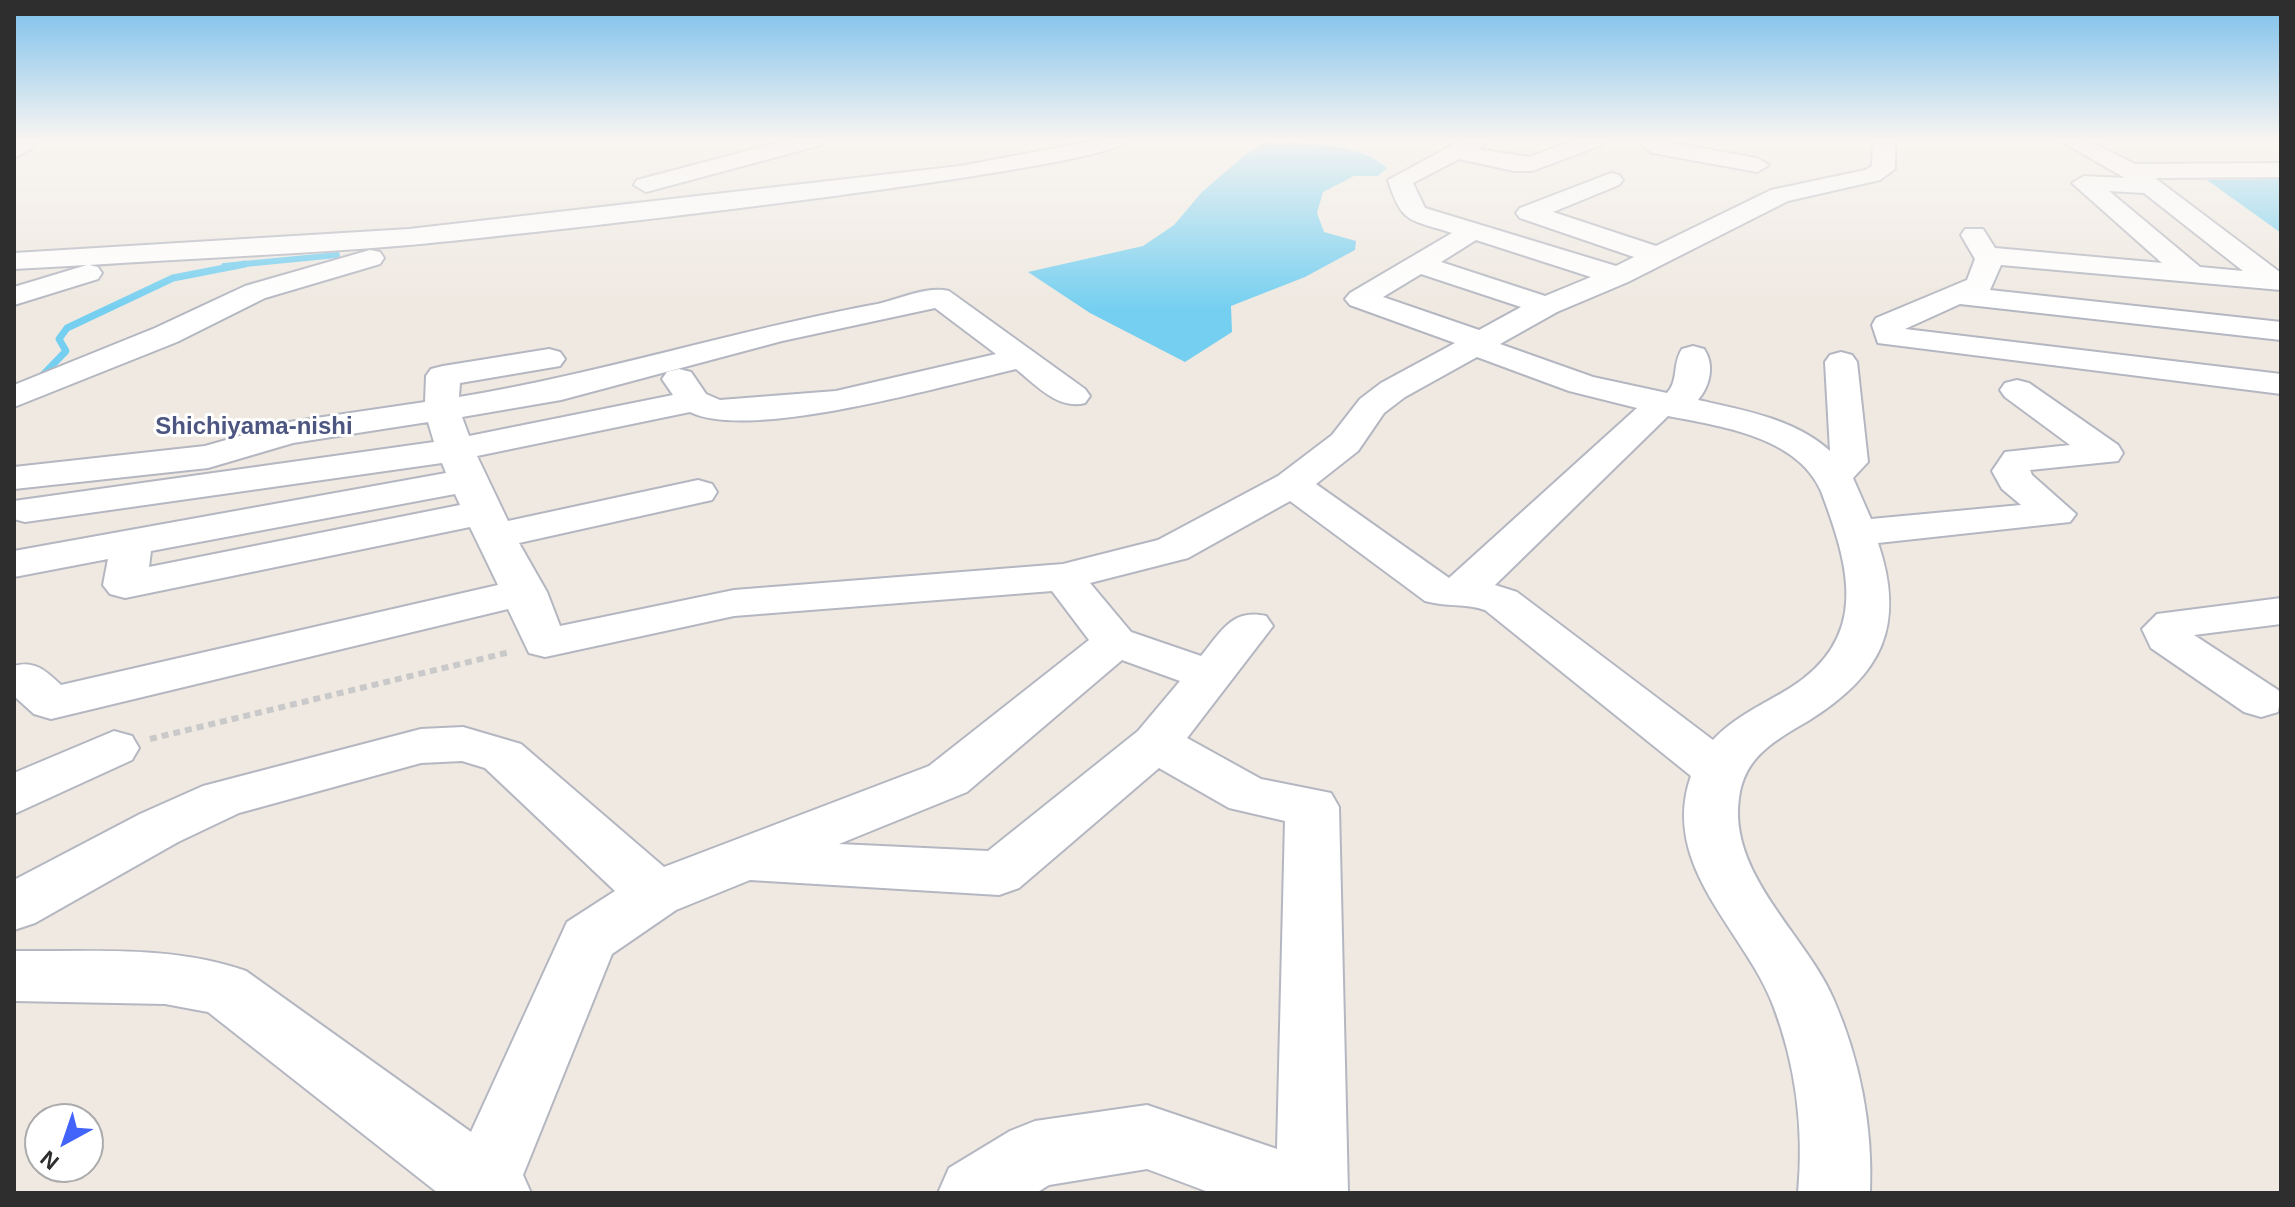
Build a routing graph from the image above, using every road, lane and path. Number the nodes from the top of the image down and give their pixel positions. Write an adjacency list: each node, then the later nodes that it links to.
1 (604, 196): 8 (street)
2 (757, 196): 8 (street)
3 (1405, 196): 9 (street)
4 (1570, 196): 11 (street)
5 (1777, 196): 11 (street)
6 (2100, 196): 14 (street)
7 (2163, 196): 16 (street)
8 (491, 227): 10 (street); 30 (street)
9 (1473, 231): 13 (street); 15 (street)
10 (151, 252): 12 (street); 18 (street)
11 (1658, 256): 15 (street)
12 (14, 261)
13 (1419, 264): 19 (street); 21 (street)
14 (2192, 275): 16 (street); 17 (street)
15 (1618, 276): 19 (street)
16 (2278, 285)
17 (1956, 295): 20 (street); 27 (street)
18 (14, 296)
19 (1546, 306): 21 (street)
20 (2281, 331)
21 (1479, 344): 32 (street); 35 (street)
22 (1693, 356): 32 (street)
23 (1021, 358): 25 (street); 29 (street); 31 (street)
24 (549, 359): 33 (street)
25 (668, 362): 31 (street); 33 (street)
26 (1841, 362): 34 (street)
27 (2281, 384)
28 (2017, 390): 39 (street)
29 (1073, 396)
30 (14, 397)
31 (694, 401): 38 (street)
32 (1668, 405): 34 (street); 42 (street)
33 (442, 410): 37 (street); 38 (street)
34 (1833, 475): 39 (street)
35 (1292, 484): 41 (street); 42 (street)
36 (698, 492): 38 (street)
37 (20, 494): 38 (street)
38 (476, 495): 40 (street); 43 (street)
39 (1854, 533): 53 (street)
40 (14, 564)
41 (1063, 577): 46 (street); 47 (street)
42 (1466, 589): 53 (street)
43 (525, 592): 47 (street); 49 (street)
44 (2281, 611): 50 (street)
45 (1250, 626): 48 (street)
46 (1115, 642): 48 (street); 55 (street)
47 (545, 643): 52 (path)
48 (1211, 675): 51 (street)
49 (14, 681)
50 (2274, 707)
51 (1156, 743): 55 (street); 62 (street)
52 (114, 748): 54 (street)
53 (1719, 771): 63 (street)
54 (14, 795)
55 (742, 861): 56 (street)
56 (656, 894): 57 (street); 59 (street)
57 (14, 907)
58 (14, 976): 59 (street)
59 (489, 1188)
60 (974, 1193): 61 (street)
61 (1305, 1193)
62 (1312, 1193)
63 (1834, 1193)

